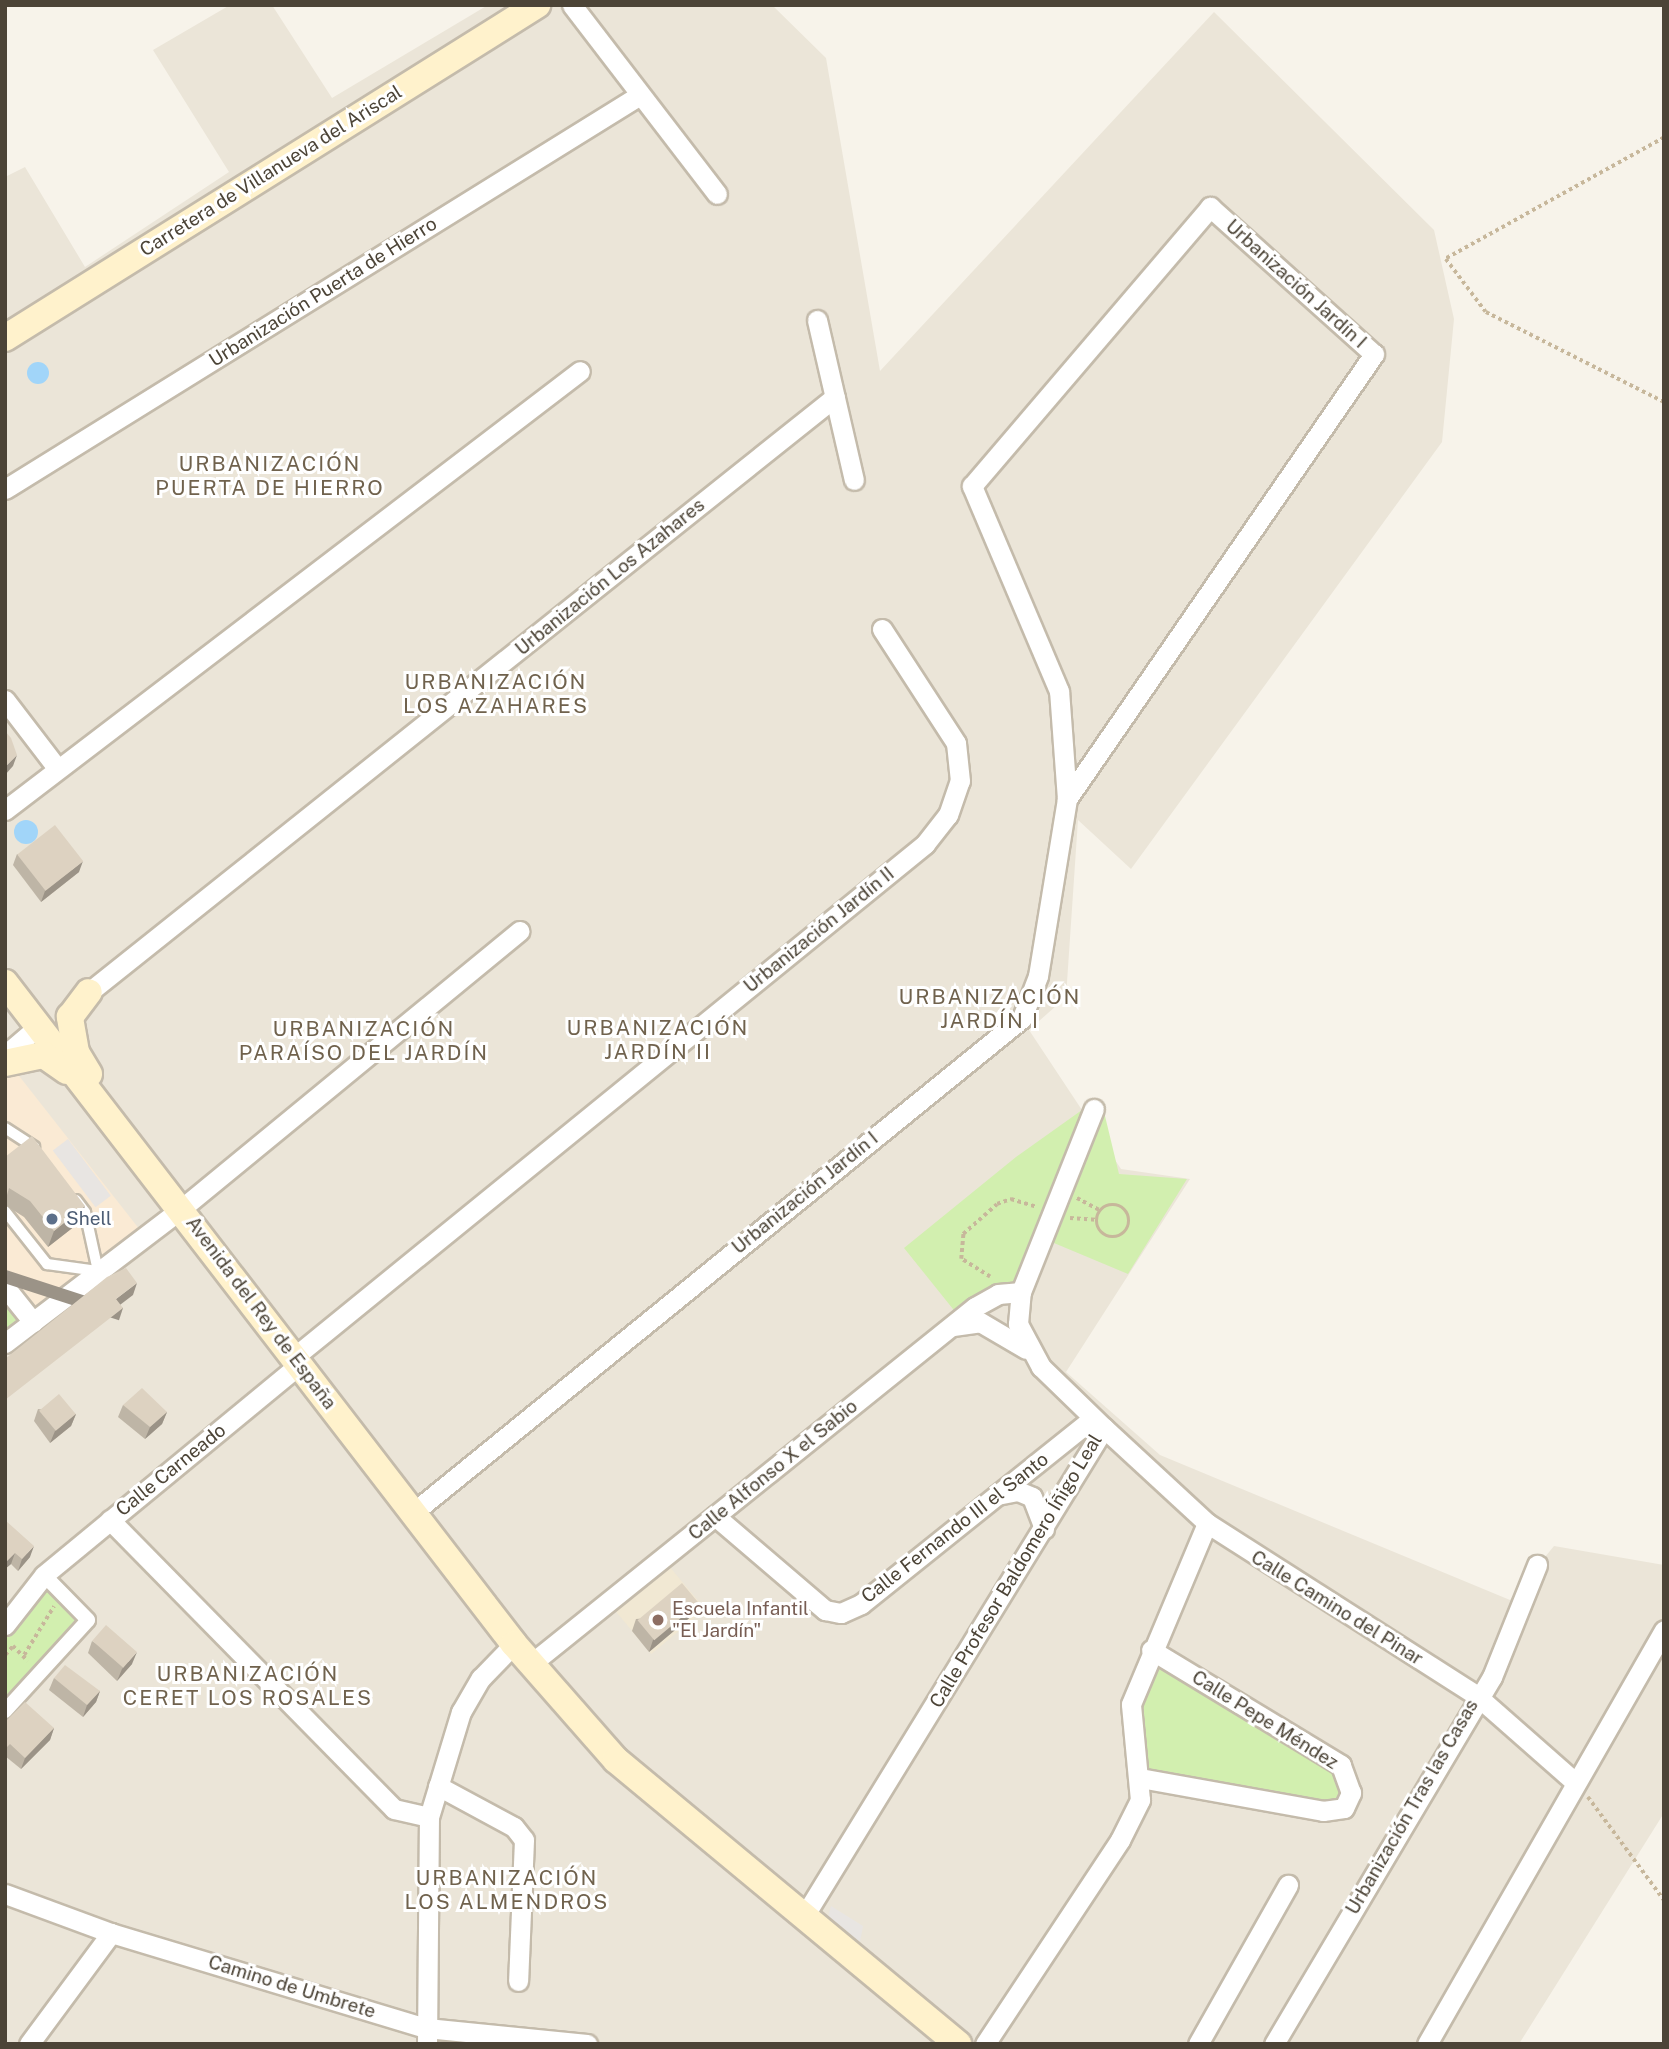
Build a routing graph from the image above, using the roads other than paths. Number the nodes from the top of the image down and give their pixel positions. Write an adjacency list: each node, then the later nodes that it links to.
1 (537, 5): 6 (main road, Carretera de Villanueva del Ariscal)
2 (572, 5): 3 (street)
3 (640, 95): 4 (street); 10 (street, Urbanización Puerta de Hierro)
4 (717, 194)
5 (817, 320): 8 (street)
6 (5, 338)
7 (580, 371): 13 (street)
8 (835, 397): 9 (street); 18 (street, Urbanización Los Azahares)
9 (854, 480)
10 (5, 489)
11 (882, 629): 37 (street, Urbanización Jardín II)
12 (5, 700): 13 (street)
13 (57, 768): 15 (street)
14 (1067, 799): 14 (street, Urbanización Jardín I); 40 (street, Urbanización Jardín I)
15 (5, 810)
16 (519, 931): 28 (street)
17 (11, 991): 18 (main road); 19 (main road, Avenida del Rey de España)
18 (89, 992): 25 (main road)
19 (39, 1026): 20 (street); 22 (main road, Avenida del Rey de España)
20 (5, 1055)
21 (5, 1063): 22 (main road)
22 (80, 1080): 25 (main road, Avenida del Rey de España)
23 (1094, 1109): 32 (street)
24 (5, 1128): 26 (lane)
25 (122, 1134): 28 (main road, Avenida del Rey de España)
26 (46, 1162)
27 (70, 1192): 30 (lane)
28 (181, 1209): 30 (street); 37 (main road, Avenida del Rey de España)
29 (5, 1211): 30 (lane)
30 (98, 1272): 33 (street)
31 (5, 1287): 33 (street)
32 (1021, 1292): 34 (street, Calle Alfonso X el Sabio); 36 (street)
33 (33, 1322): 35 (street)
34 (953, 1326): 36 (street, Calle Profesor Baldomero Íñigo Leal); 41 (street, Calle Alfonso X el Sabio)
35 (5, 1343)
36 (1026, 1349): 38 (street, Calle Profesor Baldomero Íñigo Leal)
37 (296, 1362): 40 (main road, Avenida del Rey de España); 42 (street, Calle Carneado)
38 (1098, 1423): 39 (street, Calle Fernando III el Santo); 43 (street, Calle Camino del Pinar); 44 (street, Calle Profesor Baldomero Íñigo Leal)
39 (996, 1496): 41 (street, Calle Fernando III el Santo); 44 (street)
40 (415, 1511): 50 (main road, Avenida del Rey de España)
41 (715, 1517): 50 (street, Calle Alfonso X el Sabio)
42 (110, 1520): 46 (street, Calle Carneado); 56 (street)
43 (1208, 1523): 49 (street); 51 (street, Calle Camino del Pinar)
44 (1044, 1530): 59 (street, Calle Profesor Baldomero Íñigo Leal)
45 (1537, 1565): 51 (street, Urbanización Tras las Casas)
46 (44, 1575): 47 (street, Calle Carneado); 52 (street)
47 (5, 1625)
48 (1664, 1630): 54 (street)
49 (1151, 1650): 53 (street); 53 (street, Calle Pepe Méndez)
50 (523, 1653): 55 (street, Calle Alfonso X el Sabio); 59 (main road, Avenida del Rey de España)
51 (1477, 1696): 54 (street, Calle Camino del Pinar); 68 (street, Urbanización Tras las Casas)
52 (5, 1711)
53 (1140, 1778): 66 (street)
54 (1575, 1782): 69 (street)
55 (438, 1786): 56 (street, Calle Alfonso X el Sabio); 61 (street)
56 (429, 1817): 62 (street, Calle Alfonso X el Sabio)
57 (1288, 1885): 67 (street)
58 (5, 1894): 60 (street, Camino de Umbrete)
59 (803, 1918): 65 (main road, Avenida del Rey de España)
60 (111, 1933): 62 (street, Camino de Umbrete); 63 (street)
61 (518, 1981)
62 (426, 2036): 64 (street, Camino de Umbrete)
63 (29, 2044)
64 (587, 2044)
65 (958, 2044)
66 (985, 2044)
67 (1198, 2044)
68 (1275, 2044)
69 (1427, 2044)

